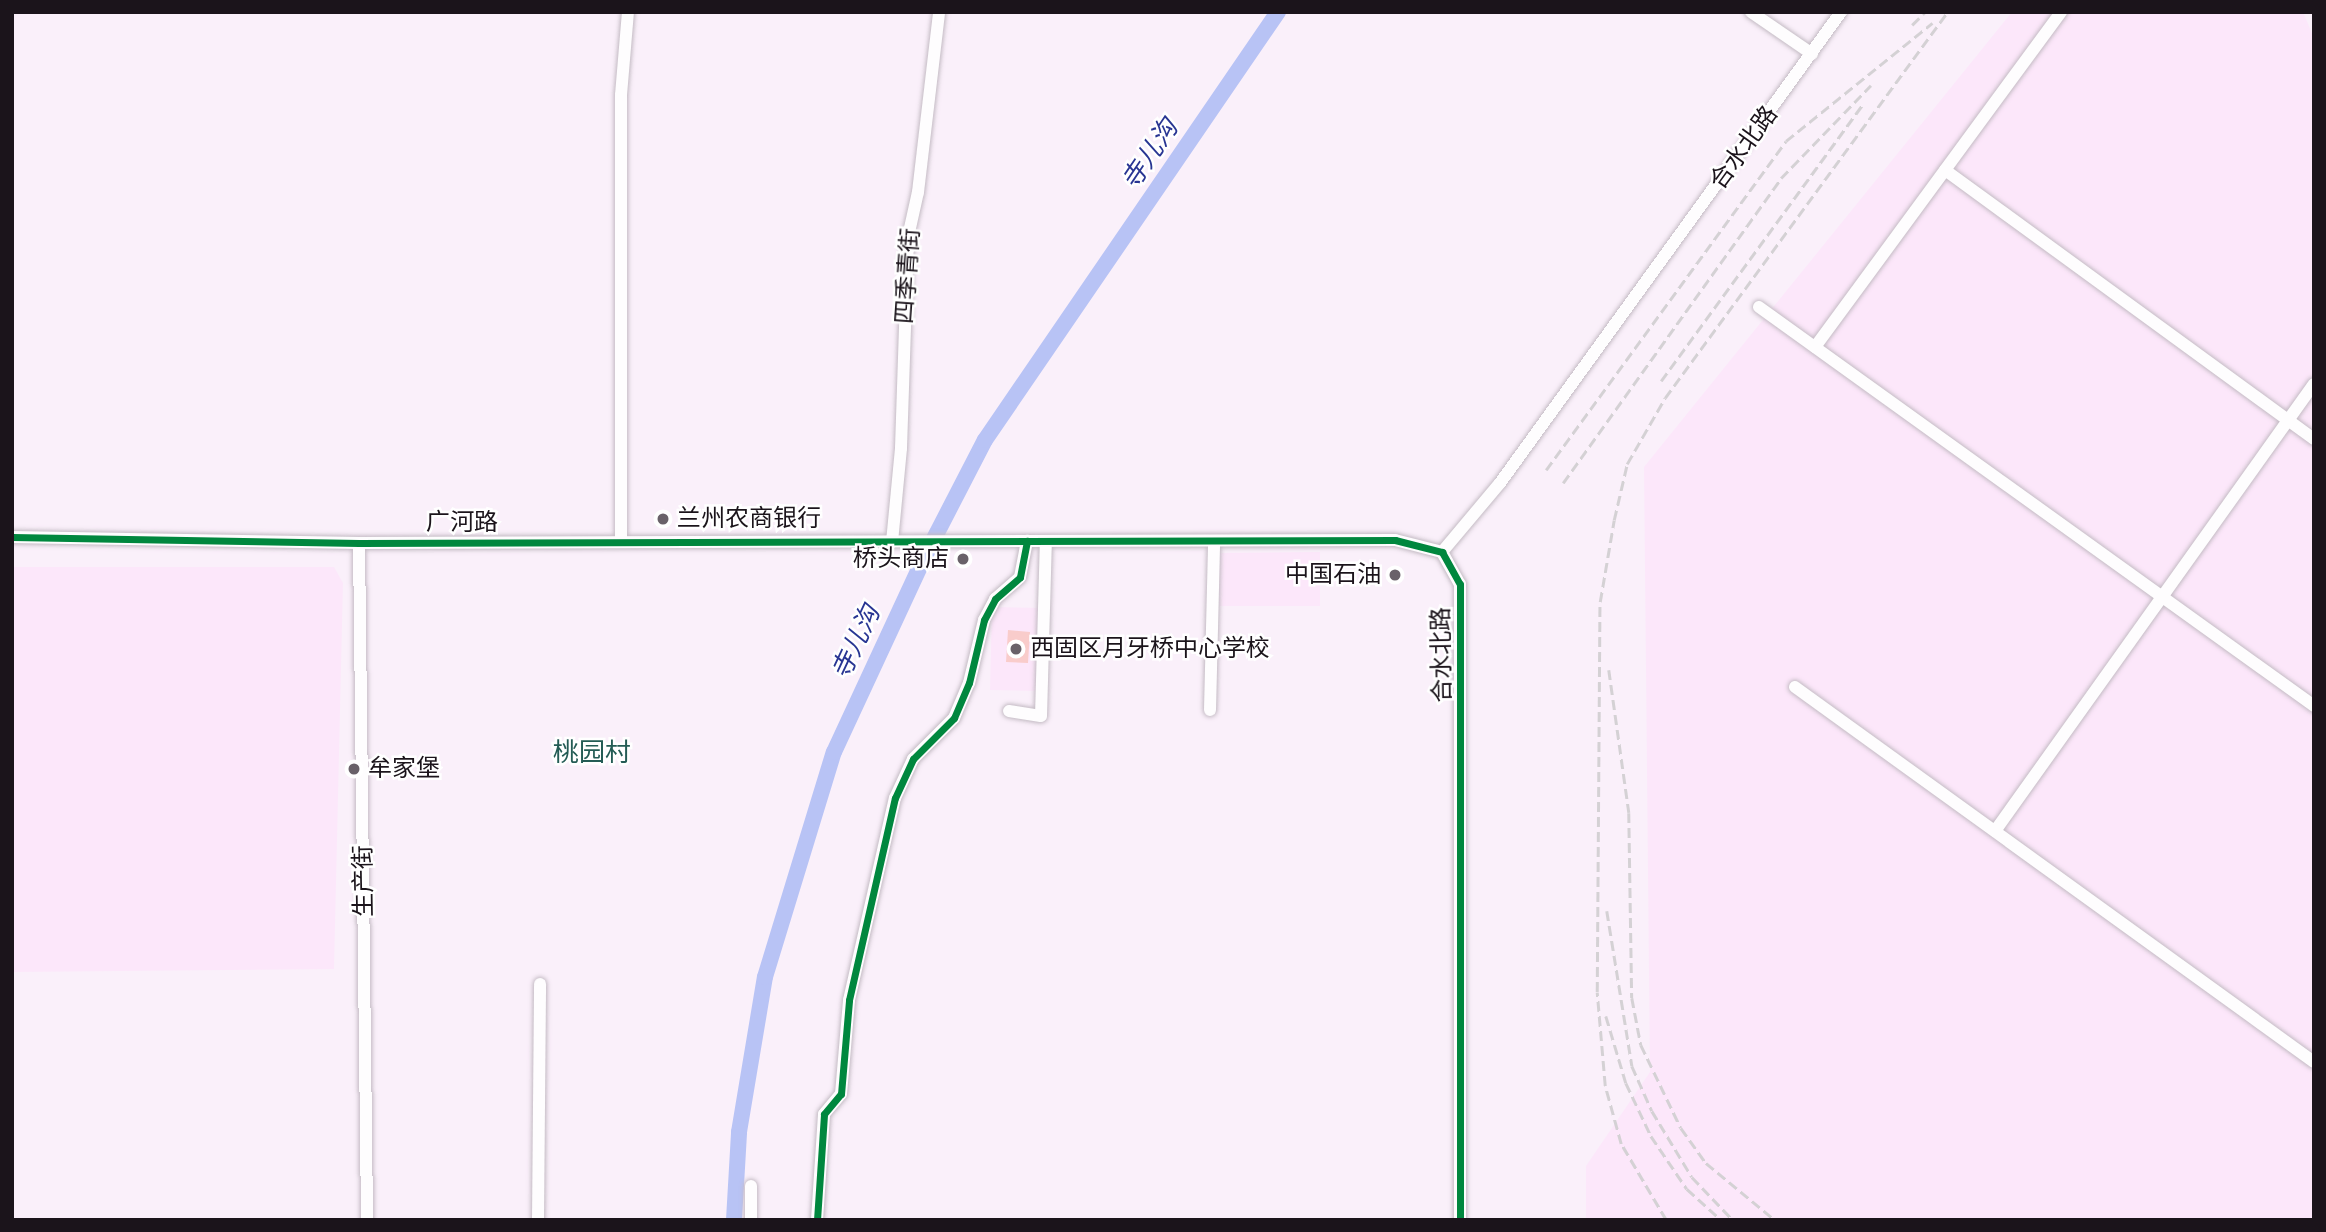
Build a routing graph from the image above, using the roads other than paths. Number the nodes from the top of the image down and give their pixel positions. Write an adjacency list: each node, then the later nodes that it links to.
1 (628, 12): 16 (street)
2 (939, 12): 17 (street, 四季青街)
3 (1751, 12): 6 (street)
4 (1841, 12): 6 (street, 合水北路)
5 (2061, 12): 7 (street)
6 (1812, 54): 20 (street, 合水北路)
7 (1945, 170): 9 (street); 11 (street)
8 (1759, 307): 9 (street)
9 (1815, 347): 21 (street)
10 (2314, 384): 11 (street)
11 (2288, 420): 12 (street); 21 (street)
12 (2314, 439)
13 (12, 537): 19 (street, 广河路)
14 (1027, 541): 17 (street, 广河路); 18 (street); 33 (street)
15 (1214, 541): 18 (street); 20 (street); 24 (street)
16 (621, 542): 17 (street, 广河路); 19 (street, 广河路)
17 (892, 542)
18 (1046, 542): 25 (street)
19 (359, 543): 30 (street, 生产街)
20 (1443, 552): 34 (street, 合水北路)
21 (2160, 595): 23 (street); 26 (street)
22 (1795, 687): 26 (street)
23 (2314, 706)
24 (1210, 710)
25 (1009, 711)
26 (1995, 831): 28 (street)
27 (540, 984): 31 (street)
28 (2314, 1062)
29 (751, 1186): 32 (street)
30 (367, 1220)
31 (537, 1220)
32 (751, 1220)
33 (817, 1220)
34 (1460, 1220)

